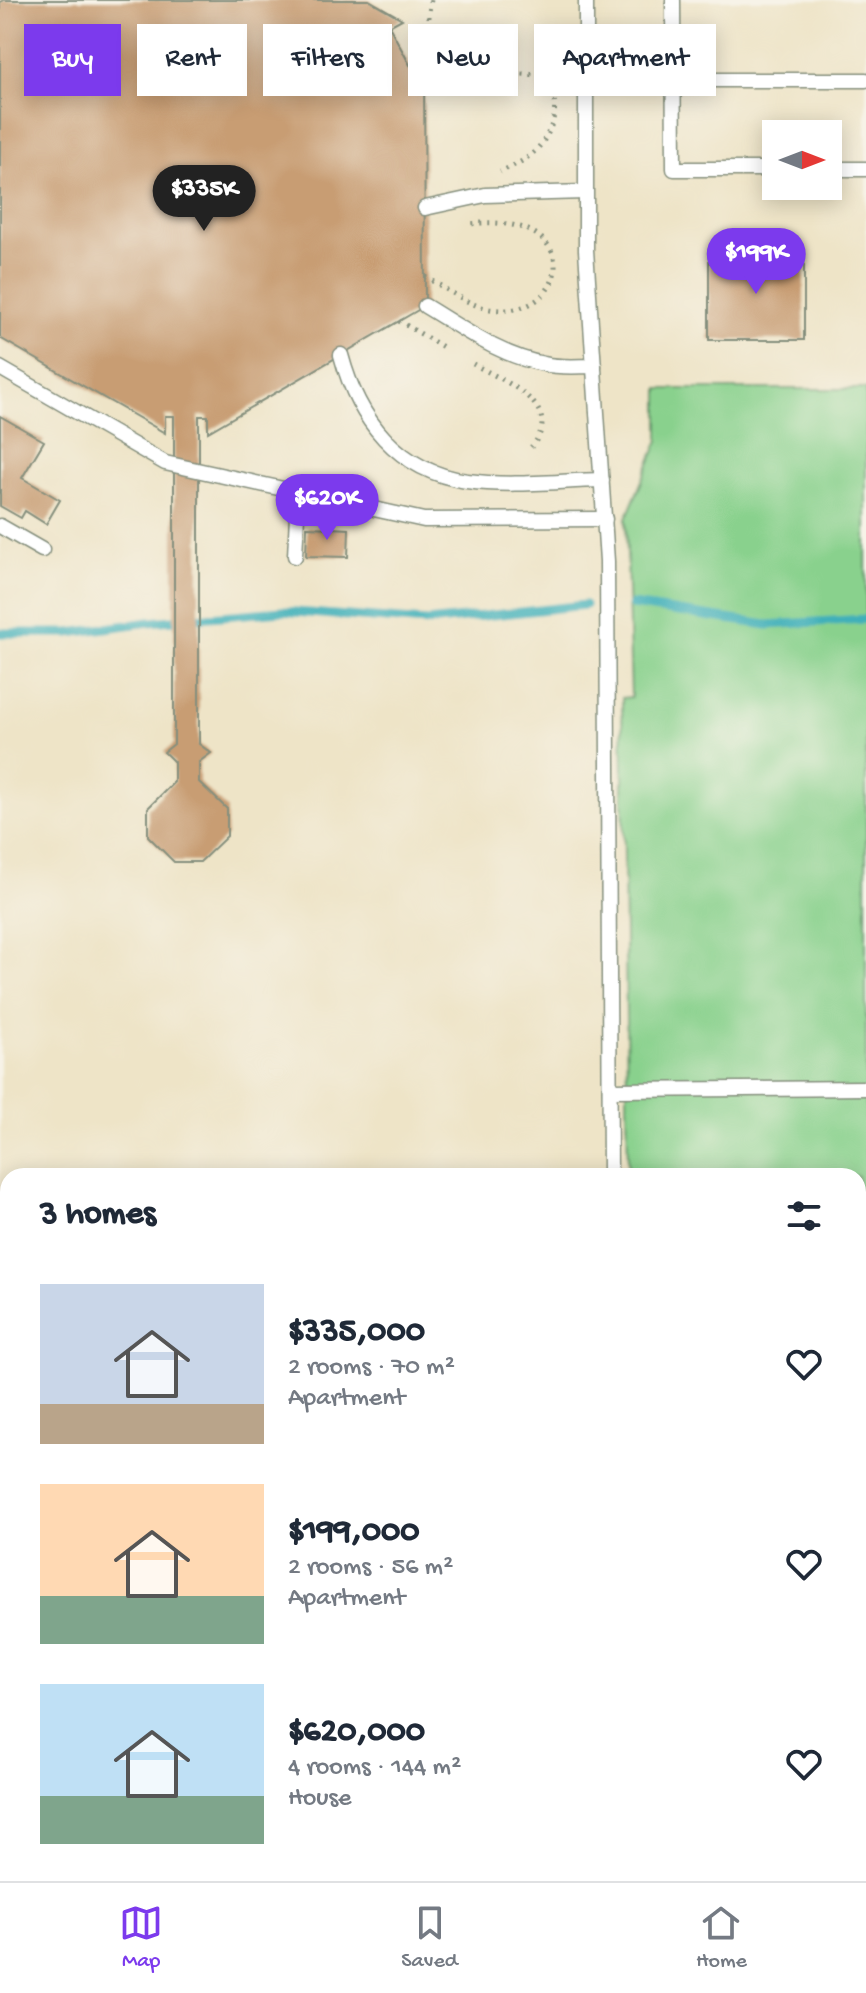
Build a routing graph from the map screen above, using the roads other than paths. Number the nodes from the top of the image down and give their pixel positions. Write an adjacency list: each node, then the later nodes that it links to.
1 (586, 0): 10 (lane)
2 (673, 0): 3 (lane)
3 (673, 24)
4 (716, 80): 5 (lane)
5 (866, 80)
6 (673, 96): 7 (lane)
7 (762, 169)
8 (842, 169): 9 (lane)
9 (866, 169)
10 (585, 192): 11 (lane); 14 (lane)
11 (425, 208)
12 (425, 306): 14 (lane)
13 (341, 355): 16 (lane)
14 (594, 366): 16 (lane)
15 (0, 368): 17 (lane)
16 (602, 480): 18 (lane)
17 (302, 493): 18 (lane); 21 (lane)
18 (605, 519): 23 (lane)
19 (0, 526): 20 (lane)
20 (42, 550)
21 (295, 556)
22 (866, 1088): 23 (lane)
23 (610, 1090): 24 (lane)
24 (610, 1168)

